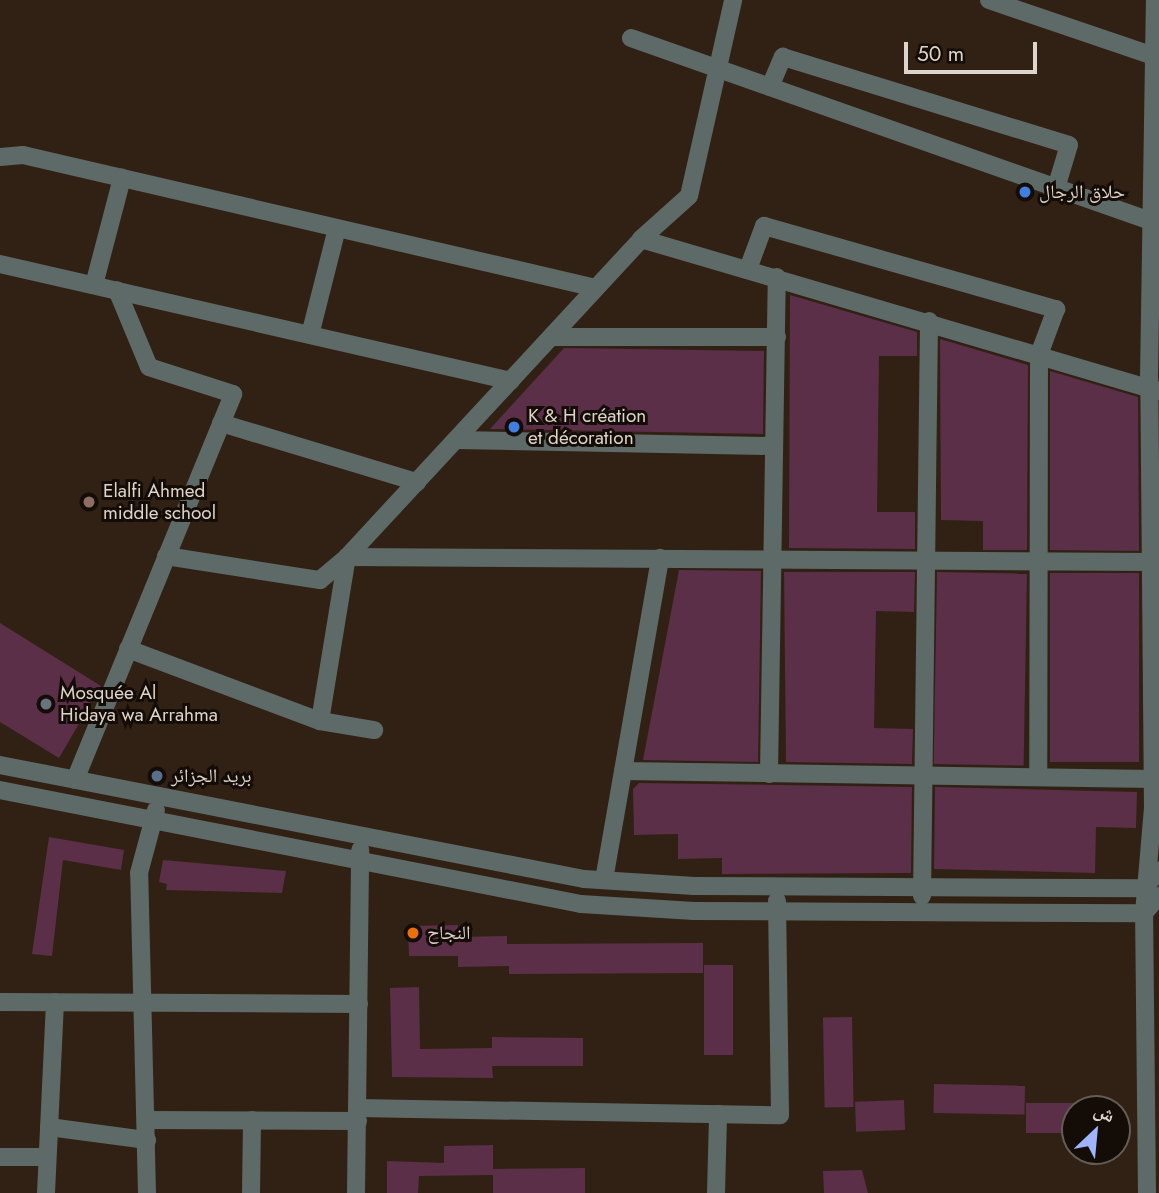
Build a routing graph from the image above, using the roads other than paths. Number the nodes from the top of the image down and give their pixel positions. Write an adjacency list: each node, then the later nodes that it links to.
1 (733, 0): 6 (street)
2 (989, 0): 5 (street)
3 (1155, 0): 5 (street)
4 (631, 38): 6 (street)
5 (1156, 57): 11 (street)
6 (722, 70): 7 (street); 13 (street)
7 (770, 87): 10 (street); 10 (street)
8 (0, 157): 9 (street)
9 (122, 178): 12 (street); 17 (street)
10 (1056, 188): 11 (street)
11 (1156, 223): 26 (street)
12 (337, 228): 18 (street); 21 (street)
13 (641, 239): 15 (street); 18 (street)
14 (0, 264): 17 (street)
15 (748, 269): 16 (street); 24 (street)
16 (777, 278): 20 (street); 22 (street)
17 (94, 285): 19 (street)
18 (596, 288): 23 (street)
19 (117, 290): 21 (street); 27 (street)
20 (929, 321): 24 (street); 34 (street)
21 (310, 335): 25 (street)
22 (777, 337): 23 (street); 29 (street)
23 (555, 338): 25 (street)
24 (1039, 355): 26 (street); 36 (street)
25 (511, 381): 28 (street)
26 (1154, 390): 37 (street)
27 (221, 423): 30 (street); 31 (street)
28 (457, 440): 29 (street); 30 (street)
29 (775, 446): 33 (street)
30 (417, 482): 32 (street)
31 (166, 556): 32 (street); 38 (street)
32 (347, 557): 35 (street); 39 (street)
33 (773, 557): 34 (street); 35 (street); 43 (street)
34 (927, 557): 36 (street); 44 (street)
35 (660, 558): 42 (street)
36 (1040, 559): 37 (street); 45 (street)
37 (1151, 562): 47 (street)
38 (128, 649): 39 (street); 46 (street)
39 (320, 721): 40 (street)
40 (374, 730)
41 (0, 765): 46 (street)
42 (623, 771): 43 (street); 54 (street)
43 (769, 774): 44 (street)
44 (926, 776): 45 (street); 55 (street)
45 (1038, 777): 47 (street)
46 (75, 779): 49 (street)
47 (1153, 779): 57 (street)
48 (0, 790): 50 (street)
49 (160, 796): 50 (street); 51 (street)
50 (153, 820): 52 (street); 63 (street)
51 (360, 836): 52 (street); 54 (street)
52 (360, 861): 59 (street); 64 (street)
53 (1159, 870): 57 (street)
54 (604, 880): 56 (street)
55 (922, 884): 56 (street); 57 (street); 58 (street)
56 (775, 885): 59 (street)
57 (1152, 892): 60 (street)
58 (922, 909): 59 (street); 60 (street)
59 (778, 910): 67 (street)
60 (1144, 913): 65 (street)
61 (0, 1002): 62 (street)
62 (55, 1002): 63 (street); 70 (street)
63 (146, 1003): 64 (street); 68 (street)
64 (359, 1004): 66 (street)
65 (1152, 1080): 72 (street)
66 (358, 1114): 67 (street); 69 (street); 78 (street)
67 (718, 1114): 79 (street)
68 (147, 1120): 69 (street); 71 (street)
69 (252, 1120): 77 (street)
70 (50, 1128): 71 (street); 74 (street)
71 (148, 1140): 76 (street)
72 (1153, 1147): 80 (street)
73 (0, 1157): 74 (street)
74 (47, 1157): 75 (street)
75 (46, 1193)
76 (147, 1193)
77 (251, 1193)
78 (356, 1193)
79 (716, 1193)
80 (1147, 1193)

